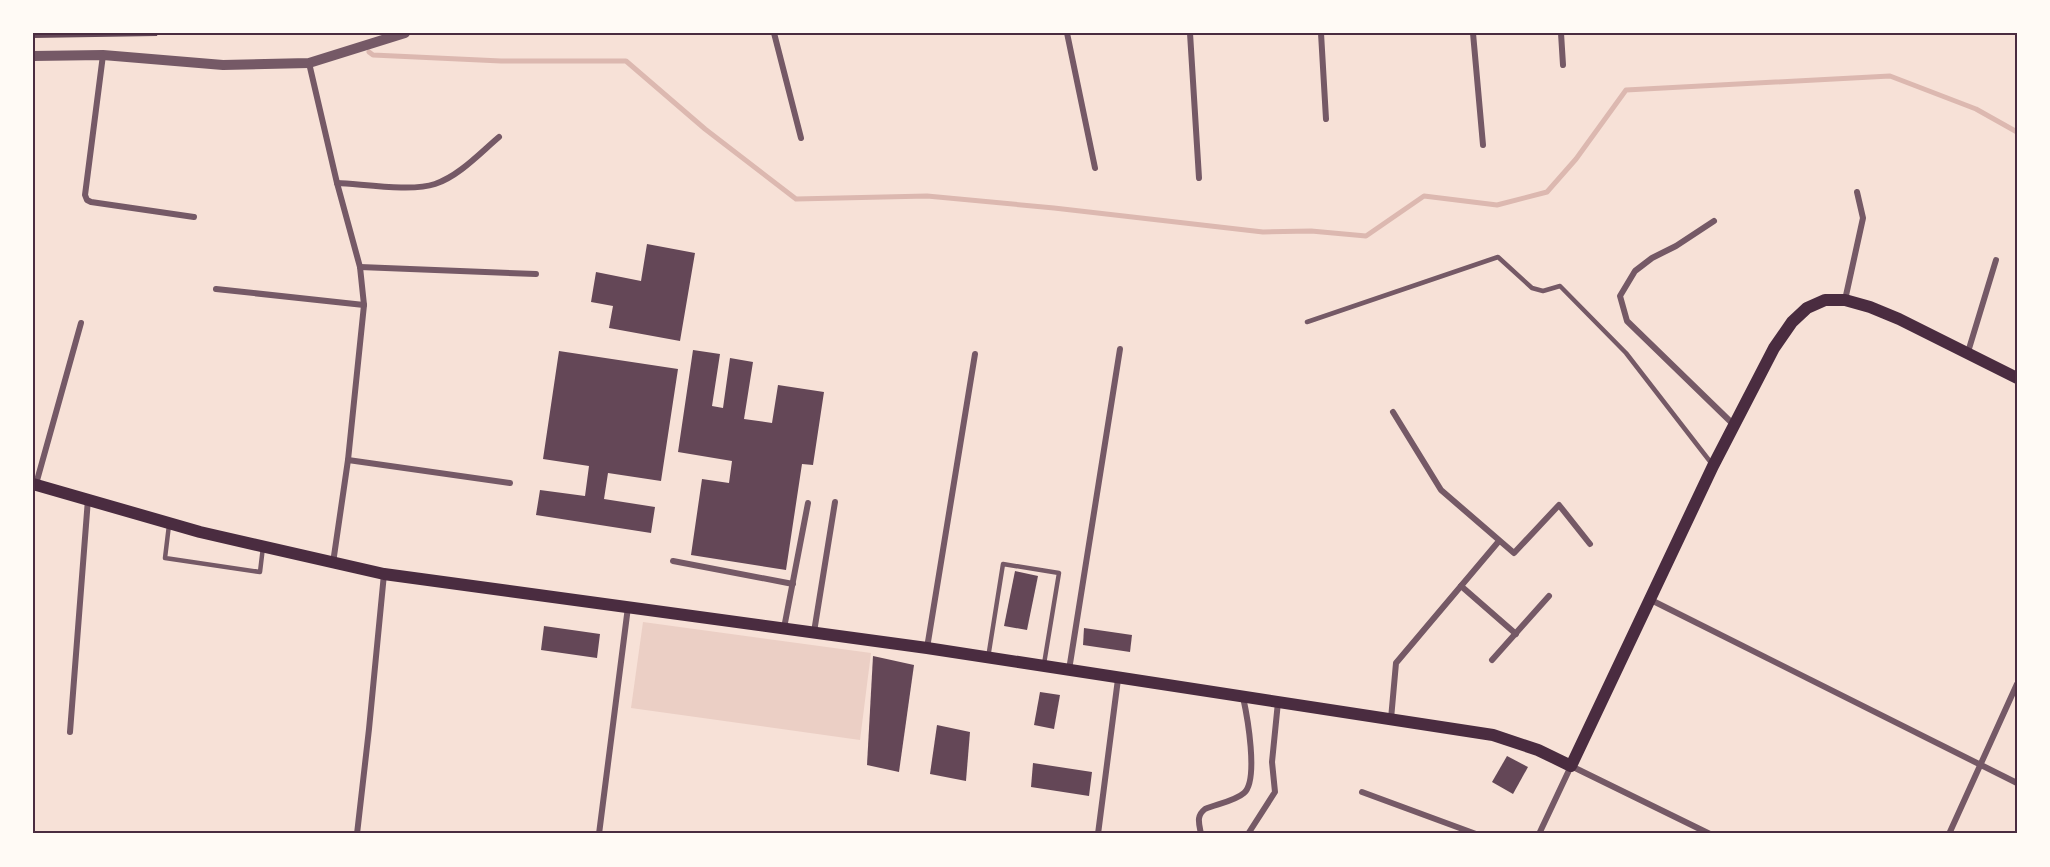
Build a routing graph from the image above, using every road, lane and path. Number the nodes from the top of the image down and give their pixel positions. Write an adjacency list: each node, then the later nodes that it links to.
1 (405, 33): 10 (street)
2 (774, 33): 14 (street)
3 (1067, 33): 16 (street)
4 (1190, 33): 17 (street)
5 (1322, 33): 12 (street)
6 (1473, 33): 15 (street)
7 (1560, 33): 11 (street)
8 (103, 55): 9 (street); 10 (street); 20 (street)
9 (33, 56)
10 (309, 63): 18 (street)
11 (1563, 65)
12 (1326, 119)
13 (499, 137): 18 (street)
14 (801, 138)
15 (1483, 145)
16 (1095, 168)
17 (1199, 178)
18 (337, 183): 23 (street)
19 (1857, 192): 26 (street)
20 (194, 217)
21 (1714, 221): 35 (street)
22 (1996, 260): 31 (street)
23 (360, 267): 24 (street); 27 (street)
24 (536, 274)
25 (216, 289): 27 (street)
26 (1845, 300): 31 (main road); 35 (main road)
27 (364, 305): 36 (street)
28 (1307, 322): 37 (lane)
29 (81, 323): 39 (street)
30 (1120, 349): 62 (street)
31 (1968, 352): 33 (main road)
32 (975, 354): 58 (street)
33 (2017, 378)
34 (1393, 412): 44 (street)
35 (1734, 425): 37 (main road)
36 (348, 460): 38 (street); 48 (street)
37 (1713, 466): 53 (main road)
38 (510, 483)
39 (34, 484): 40 (main road)
40 (88, 499): 43 (main road); 68 (street)
41 (835, 502): 56 (street)
42 (808, 503): 50 (street)
43 (170, 523): 46 (main road); 46 (lane)
44 (1499, 541): 45 (street); 51 (street)
45 (1590, 544)
46 (263, 547): 48 (main road)
47 (673, 561): 50 (street)
48 (333, 563): 49 (main road)
49 (384, 574): 54 (main road); 73 (street)
50 (793, 584): 55 (street)
51 (1461, 586): 57 (street); 67 (street)
52 (1549, 596): 57 (street)
53 (1651, 600): 69 (main road); 70 (street)
54 (628, 607): 55 (main road); 74 (street)
55 (784, 628): 56 (main road)
56 (814, 632): 58 (main road)
57 (1516, 634): 60 (street)
58 (927, 648): 59 (main road)
59 (988, 658): 61 (main road); 61 (lane)
60 (1492, 660)
61 (1044, 666): 62 (main road)
62 (1069, 670): 63 (main road)
63 (1118, 679): 65 (main road); 75 (street)
64 (2017, 684): 70 (street)
65 (1243, 697): 66 (main road); 76 (street)
66 (1278, 702): 67 (main road); 77 (street)
67 (1391, 719): 69 (main road)
68 (70, 732)
69 (1571, 766): 79 (street); 80 (street)
70 (1980, 766): 71 (street); 81 (street)
71 (2017, 783)
72 (1362, 792): 78 (street)
73 (357, 834)
74 (598, 834)
75 (1098, 834)
76 (1201, 834)
77 (1248, 834)
78 (1476, 834)
79 (1539, 834)
80 (1710, 834)
81 (1949, 834)

